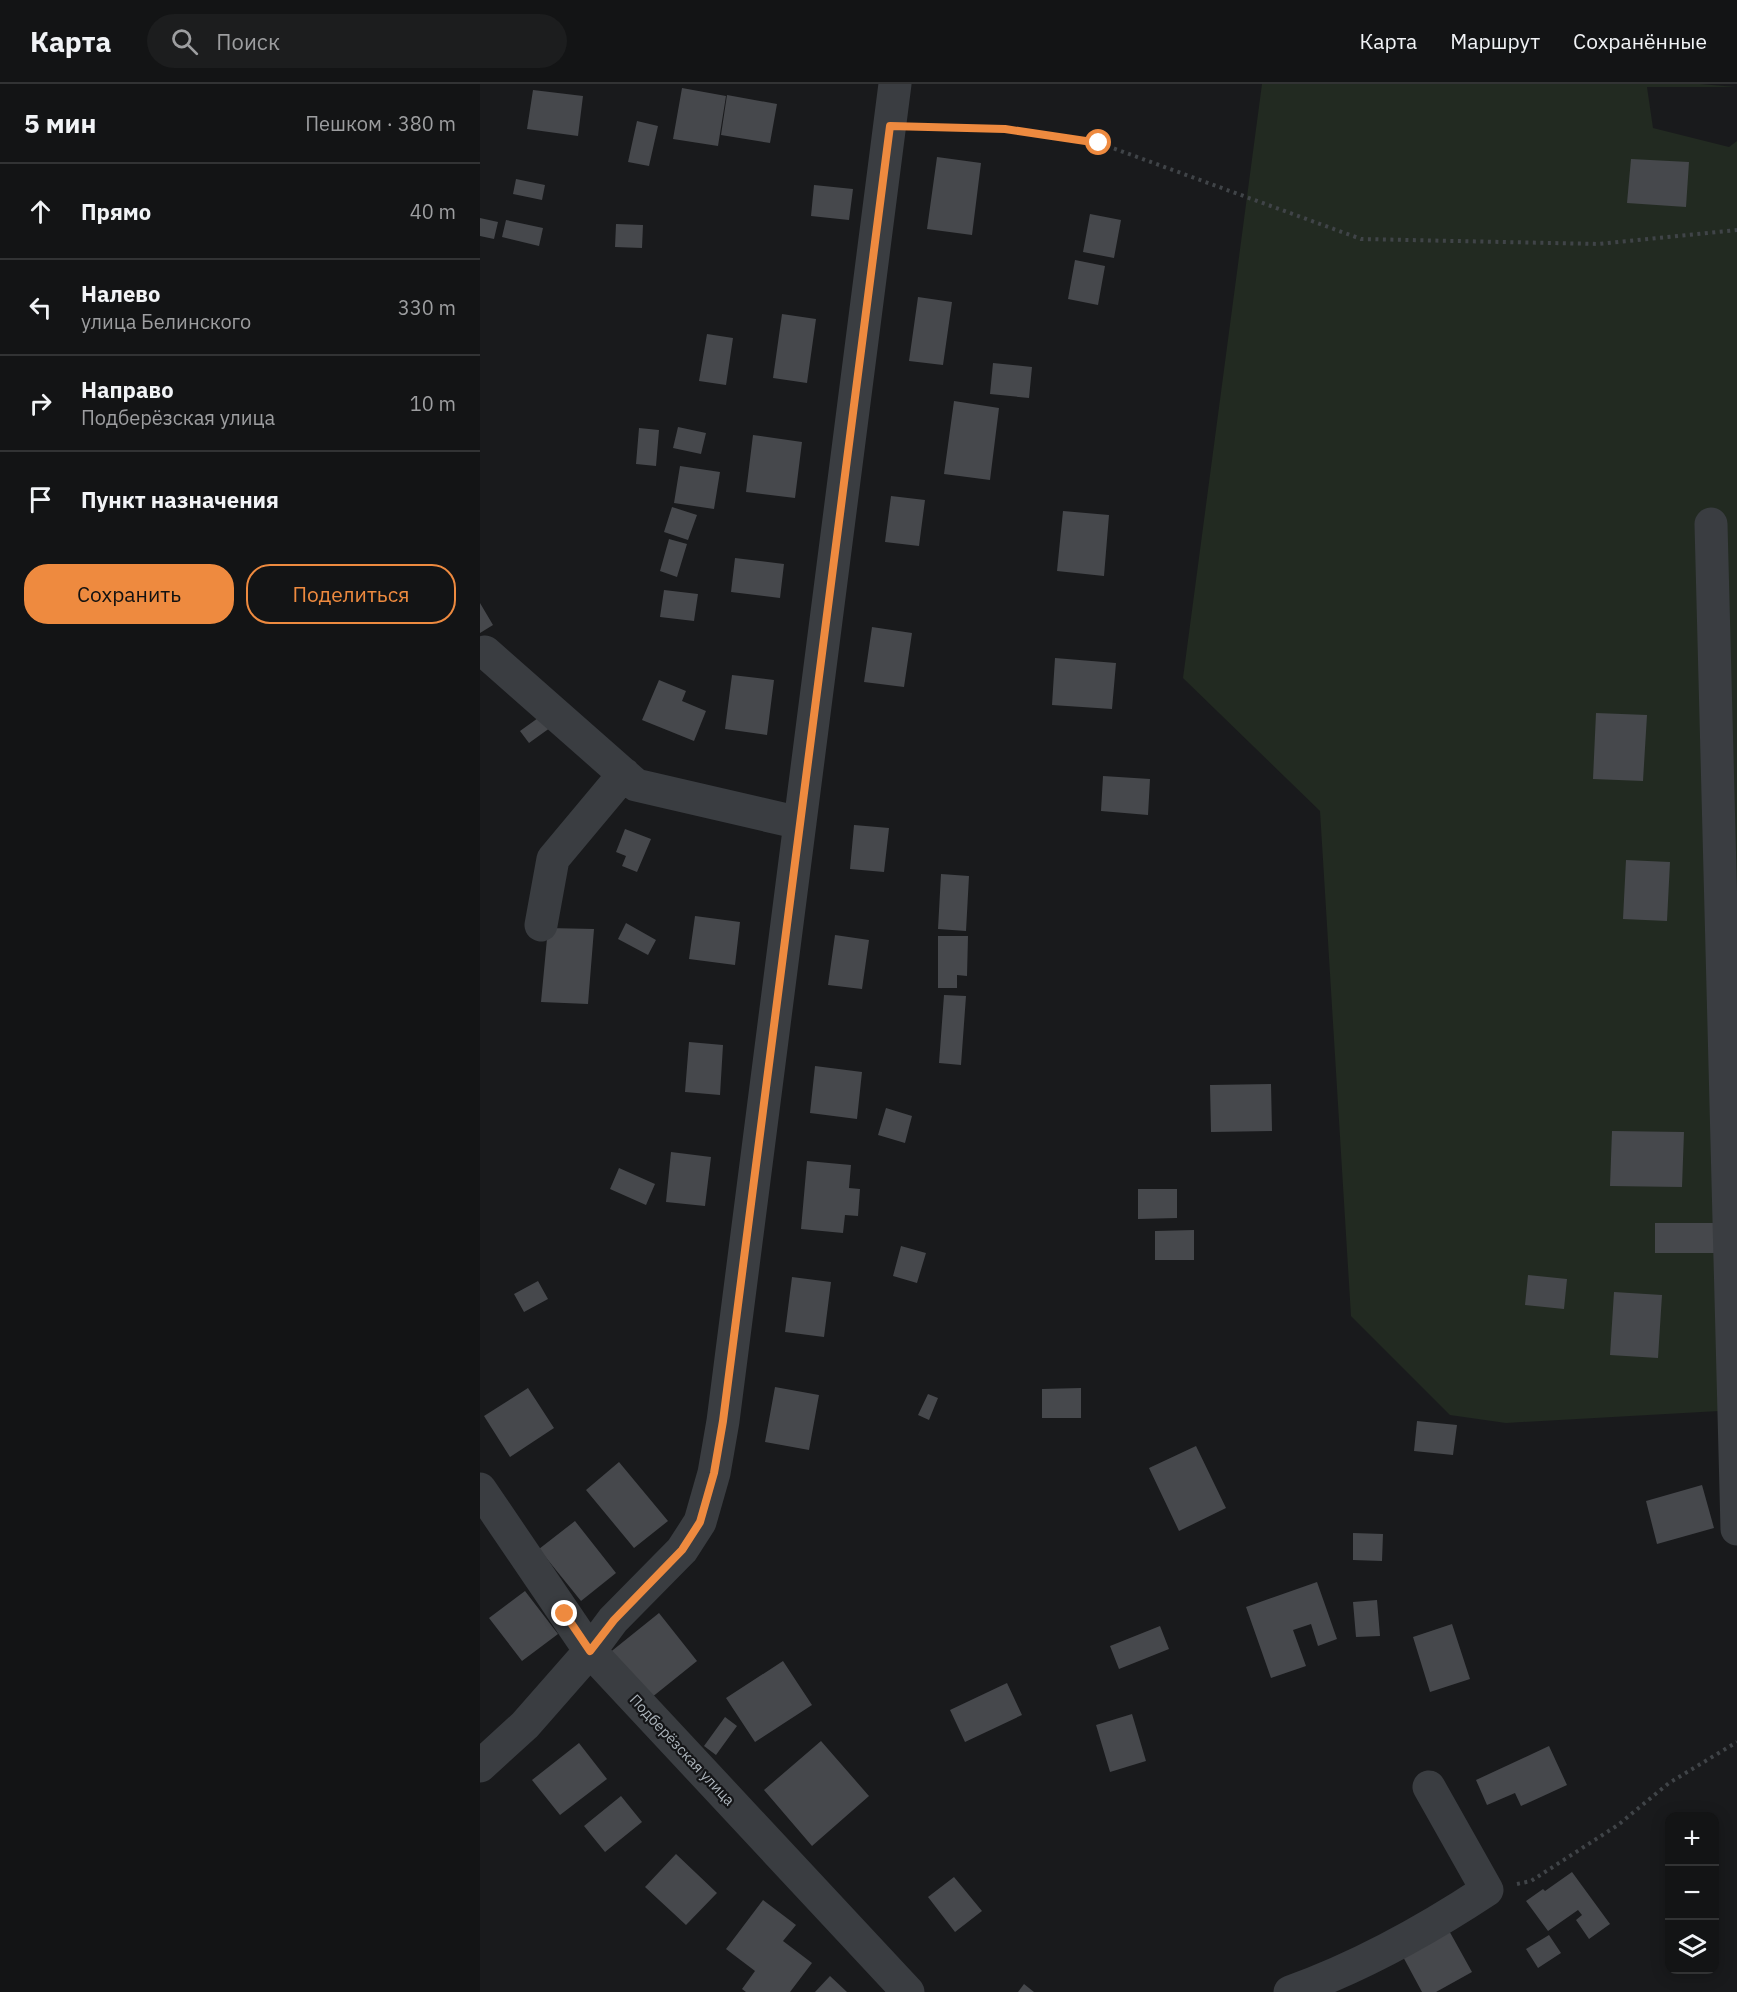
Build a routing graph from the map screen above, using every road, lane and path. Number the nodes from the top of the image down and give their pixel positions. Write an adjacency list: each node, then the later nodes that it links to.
1 (895, 84): 2 (street)
2 (890, 126): 3 (path); 7 (street)
3 (1737, 230)
4 (1711, 524): 10 (street)
5 (485, 652): 6 (street)
6 (624, 774): 7 (street); 8 (street)
7 (800, 823): 11 (street)
8 (541, 925)
9 (480, 1489): 11 (street, Подберёзская улица)
10 (1737, 1529)
11 (590, 1651): 13 (street); 16 (street, Подберёзская улица)
12 (1737, 1743): 15 (path)
13 (480, 1766)
14 (1429, 1787): 15 (street)
15 (1486, 1890): 17 (street)
16 (909, 1992)
17 (1290, 1992)

